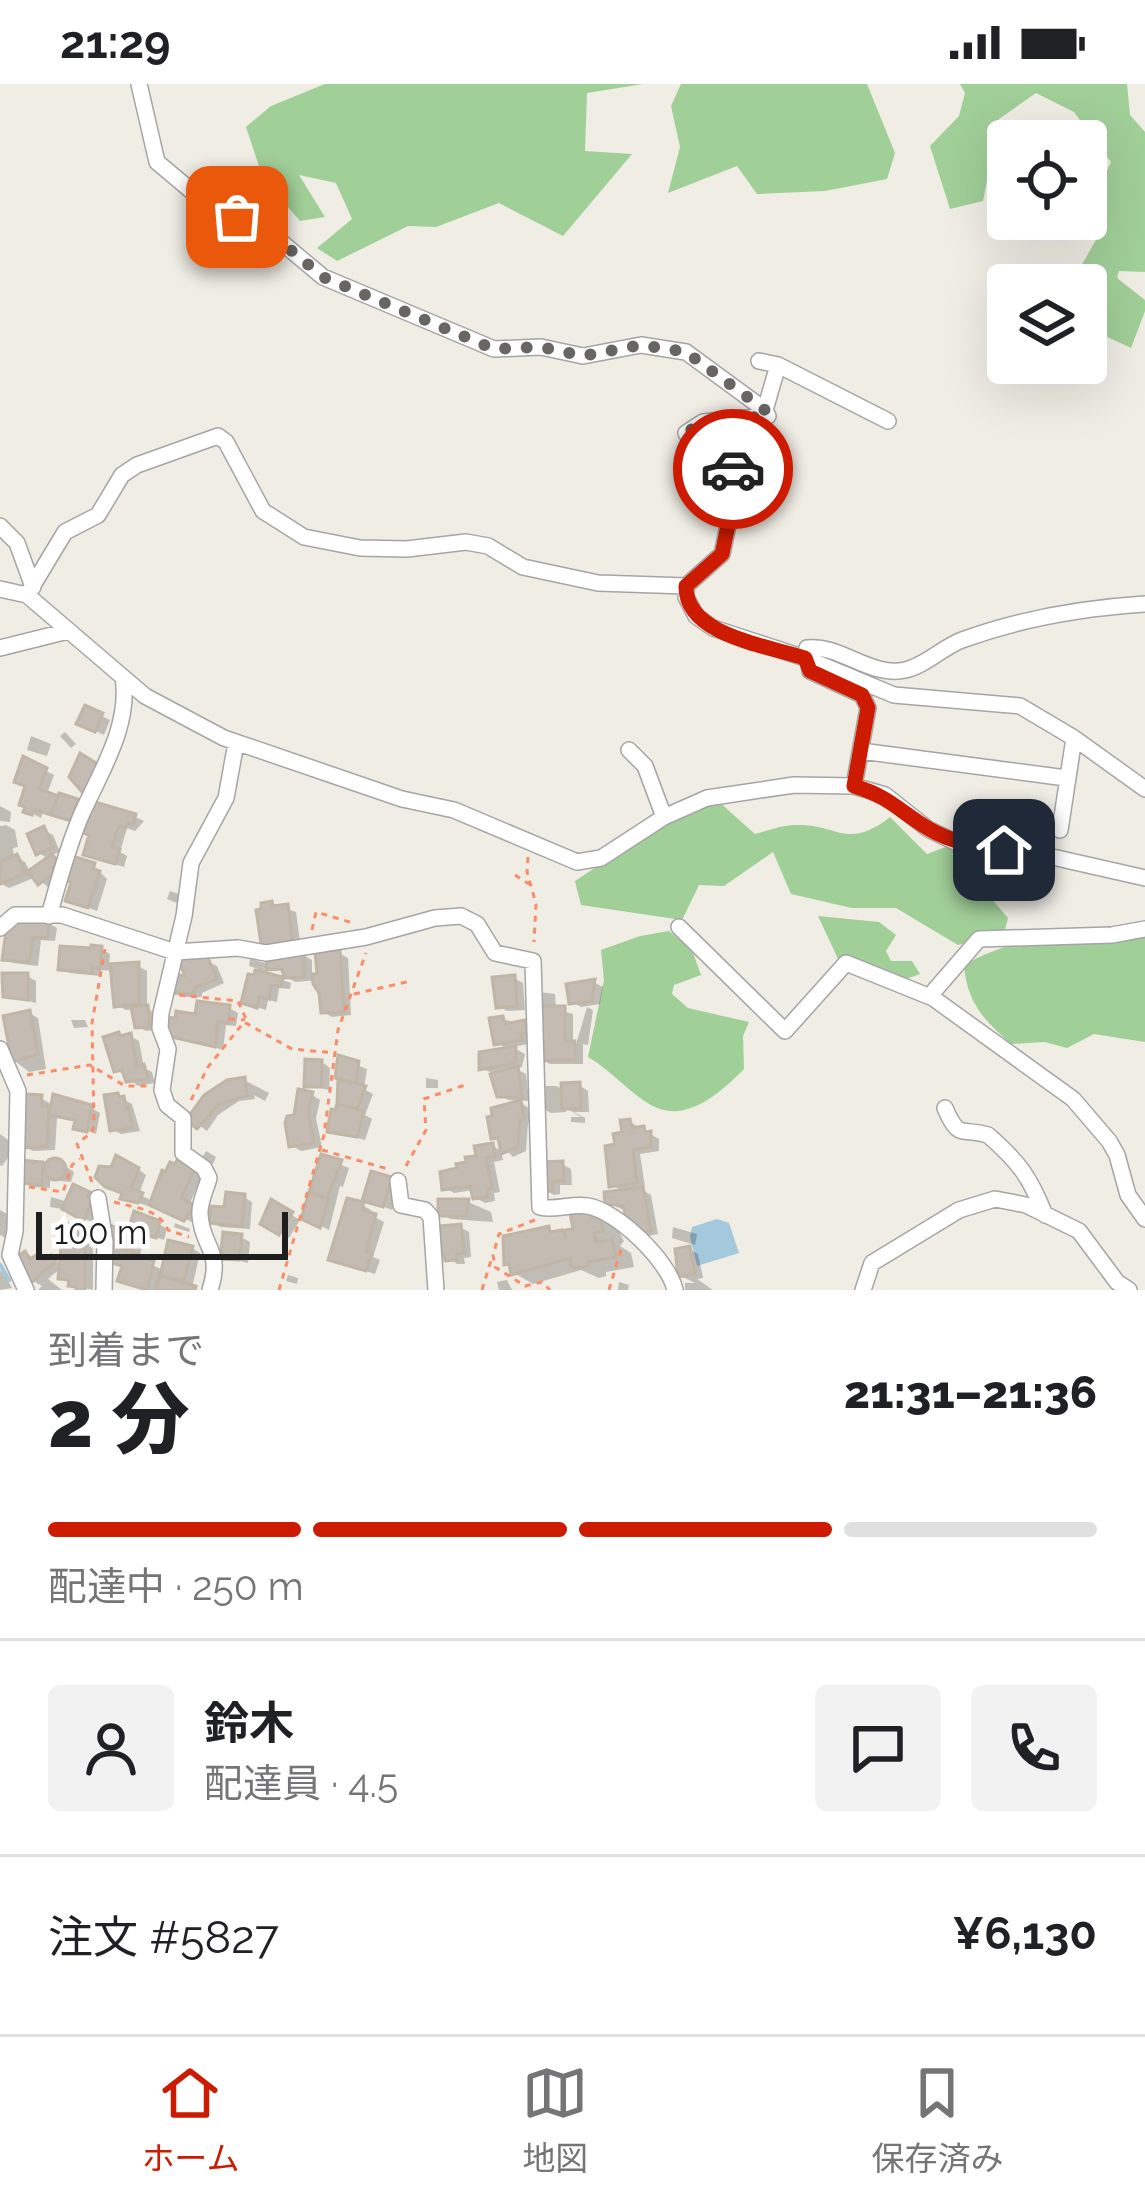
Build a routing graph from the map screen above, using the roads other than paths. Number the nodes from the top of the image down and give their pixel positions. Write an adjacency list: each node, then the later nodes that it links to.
1 (139, 84): 4 (street)
2 (759, 361): 3 (street)
3 (778, 365): 4 (street); 5 (street)
4 (765, 410): 7 (street)
5 (888, 421)
6 (0, 526): 9 (street)
7 (686, 586): 9 (street); 13 (street)
8 (0, 589): 9 (street)
9 (30, 591): 11 (street)
10 (1145, 604): 13 (street)
11 (68, 631): 12 (street); 14 (street)
12 (0, 649)
13 (805, 658): 15 (street); 18 (street)
14 (123, 677): 16 (street); 25 (street)
15 (1074, 738): 19 (street); 21 (street)
16 (236, 743): 22 (street); 29 (street)
17 (628, 750): 22 (street)
18 (861, 751): 19 (street); 20 (street)
19 (1066, 778): 23 (street)
20 (854, 786): 22 (street); 24 (street)
21 (1145, 789)
22 (664, 817)
23 (1060, 830)
24 (1145, 878)
25 (49, 916): 27 (street); 29 (street)
26 (679, 927): 30 (street)
27 (0, 928)
28 (1145, 929): 30 (street)
29 (176, 952): 40 (street); 42 (street)
30 (933, 998): 36 (street)
31 (0, 1049): 37 (street)
32 (945, 1108): 35 (street)
33 (398, 1181): 41 (street)
34 (98, 1198): 39 (street)
35 (1045, 1215): 43 (street); 44 (street)
36 (1145, 1219)
37 (5, 1252): 38 (street)
38 (26, 1290)
39 (104, 1290)
40 (210, 1290)
41 (436, 1290)
42 (675, 1290)
43 (863, 1290)
44 (1129, 1290)

